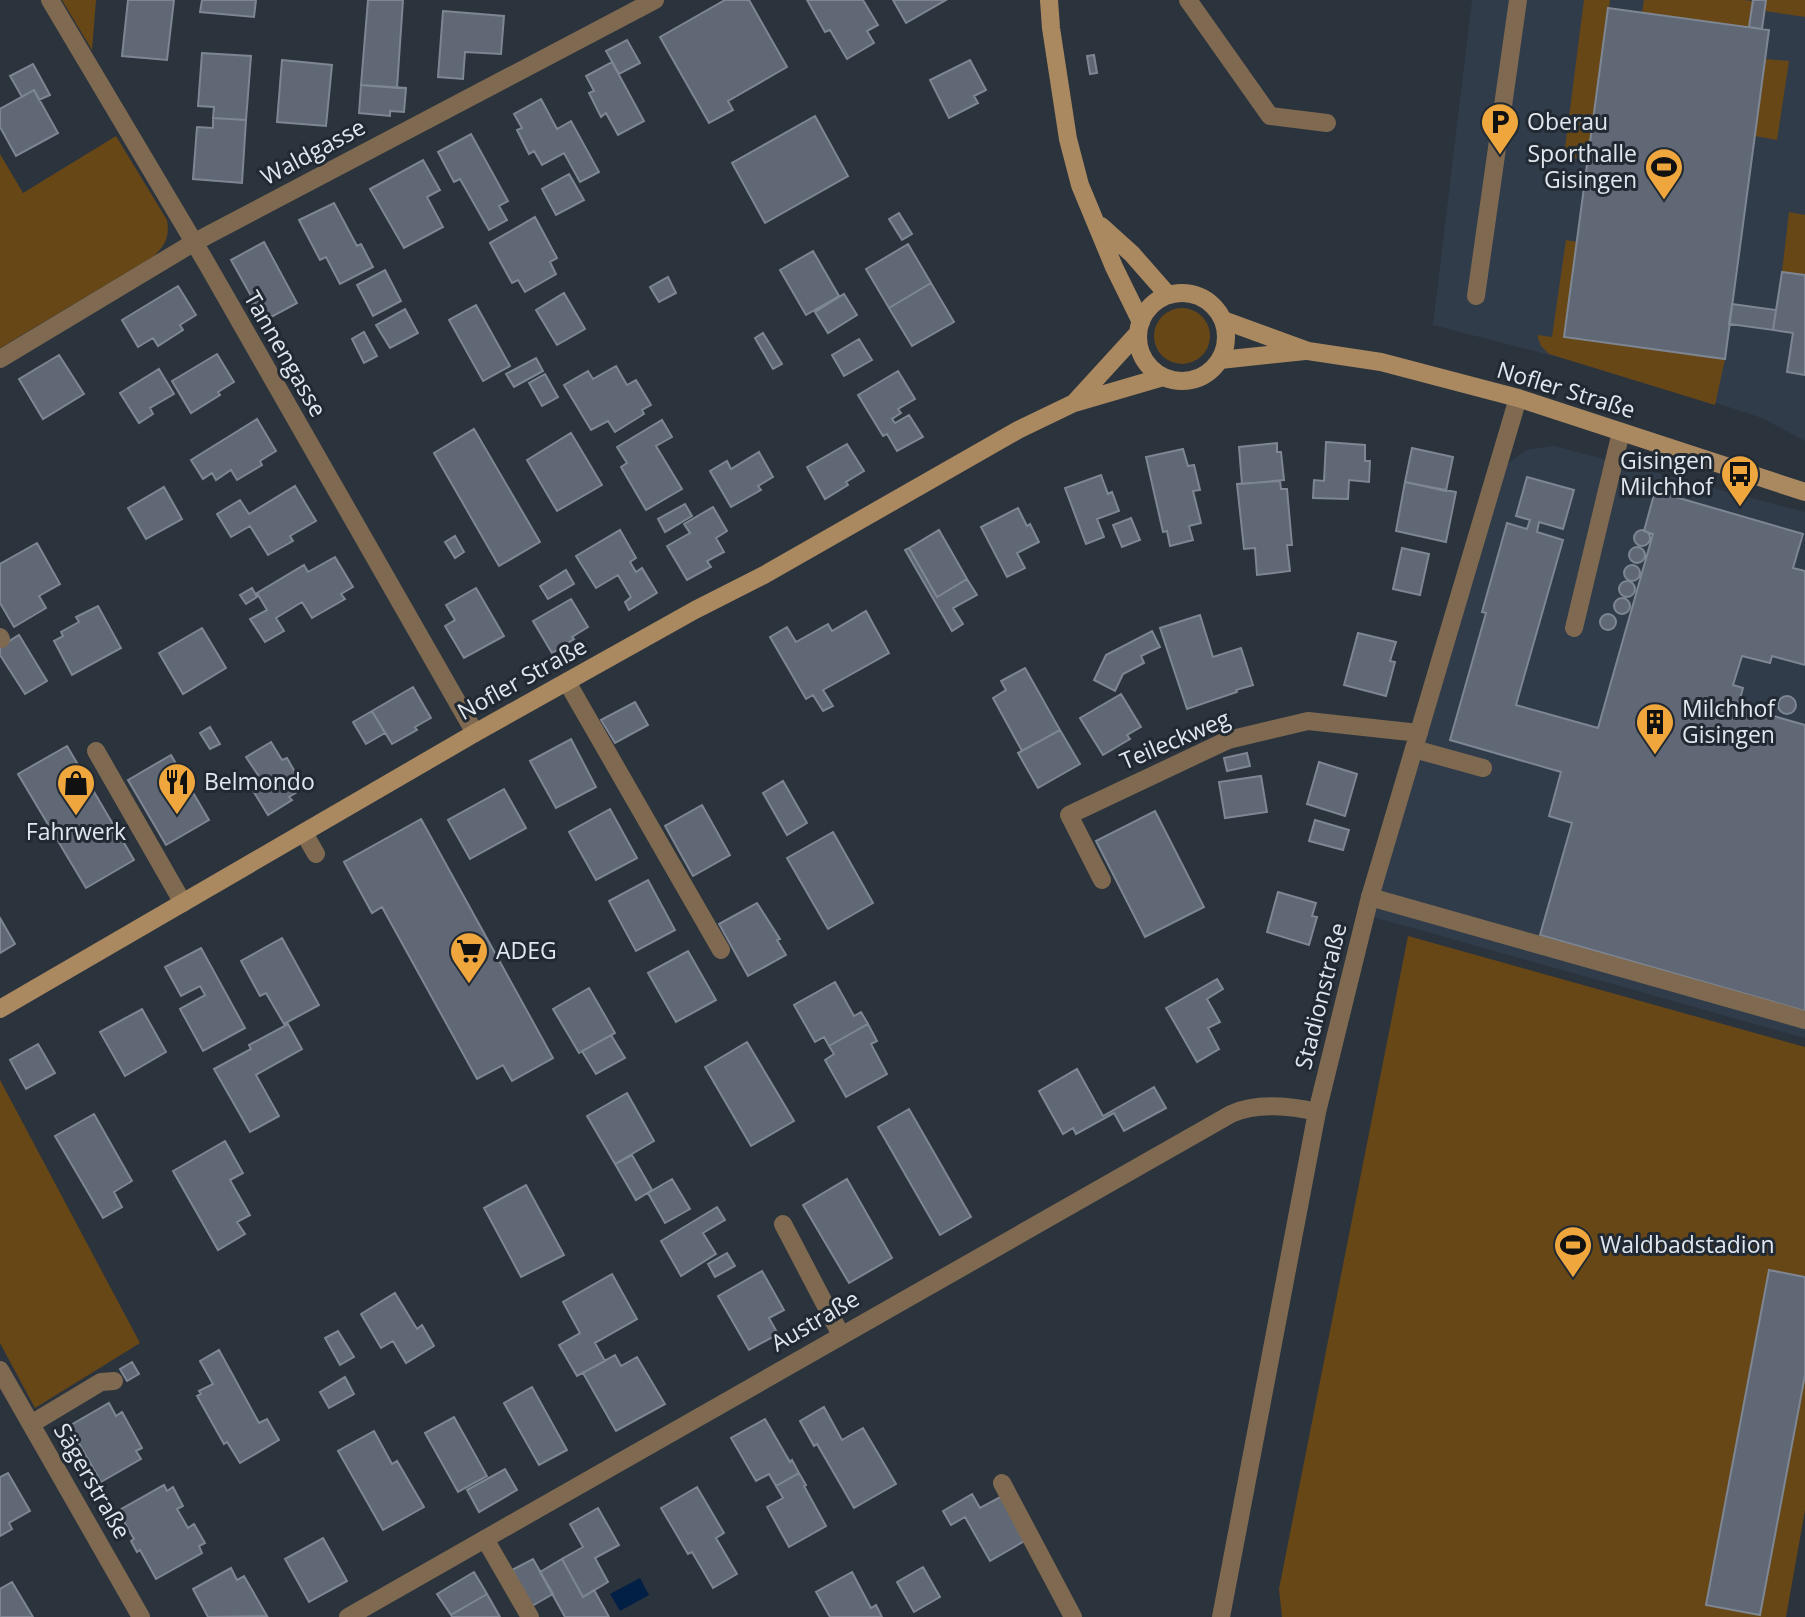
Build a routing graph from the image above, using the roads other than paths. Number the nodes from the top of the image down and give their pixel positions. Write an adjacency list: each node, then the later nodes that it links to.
1 (50, 0): 8 (street, Tannengasse)
2 (655, 0): 8 (street, Waldgasse)
3 (1049, 0): 7 (main road)
4 (1188, 0): 6 (street)
5 (1518, 0): 10 (street)
6 (1327, 123)
7 (1098, 223): 9 (main road); 12 (main road)
8 (193, 243): 14 (street, Waldgasse); 23 (street, Tannengasse)
9 (1168, 295): 11 (main road, Nofler Straße); 12 (main road, Nofler Straße)
10 (1476, 296)
11 (1223, 320): 13 (main road, Nofler Straße); 15 (main road)
12 (1140, 327): 16 (main road); 18 (main road, Nofler Straße)
13 (1308, 351): 15 (main road, Nofler Straße); 17 (main road, Nofler Straße)
14 (0, 359)
15 (1220, 360): 16 (main road, Nofler Straße)
16 (1163, 377): 18 (main road, Nofler Straße)
17 (1518, 398): 19 (main road, Nofler Straße); 24 (street, Stadionstraße)
18 (1074, 402): 22 (main road, Nofler Straße)
19 (1621, 432): 20 (main road, Nofler Straße); 21 (street)
20 (1805, 492)
21 (1574, 628)
22 (567, 682): 23 (main road, Nofler Straße); 32 (street)
23 (475, 733): 27 (main road, Nofler Straße)
24 (1417, 741): 26 (street); 29 (street, Teileckweg); 30 (street, Stadionstraße)
25 (96, 751): 31 (street)
26 (1483, 768)
27 (304, 833): 28 (street); 31 (main road, Nofler Straße)
28 (316, 854)
29 (1102, 880)
30 (1370, 897): 34 (street); 35 (street, Stadionstraße)
31 (183, 903): 33 (main road, Nofler Straße)
32 (721, 950)
33 (0, 1009)
34 (1805, 1020)
35 (1317, 1112): 37 (street, Austraße); 47 (street, Stadionstraße)
36 (783, 1224): 37 (street)
37 (841, 1335): 42 (street, Austraße)
38 (0, 1370): 40 (street, Sägerstraße)
39 (114, 1381): 40 (street)
40 (31, 1424): 43 (street, Sägerstraße)
41 (1002, 1483): 46 (street)
42 (485, 1539): 44 (street, Austraße); 45 (street)
43 (141, 1617)
44 (348, 1617)
45 (530, 1617)
46 (1073, 1617)
47 (1221, 1617)

